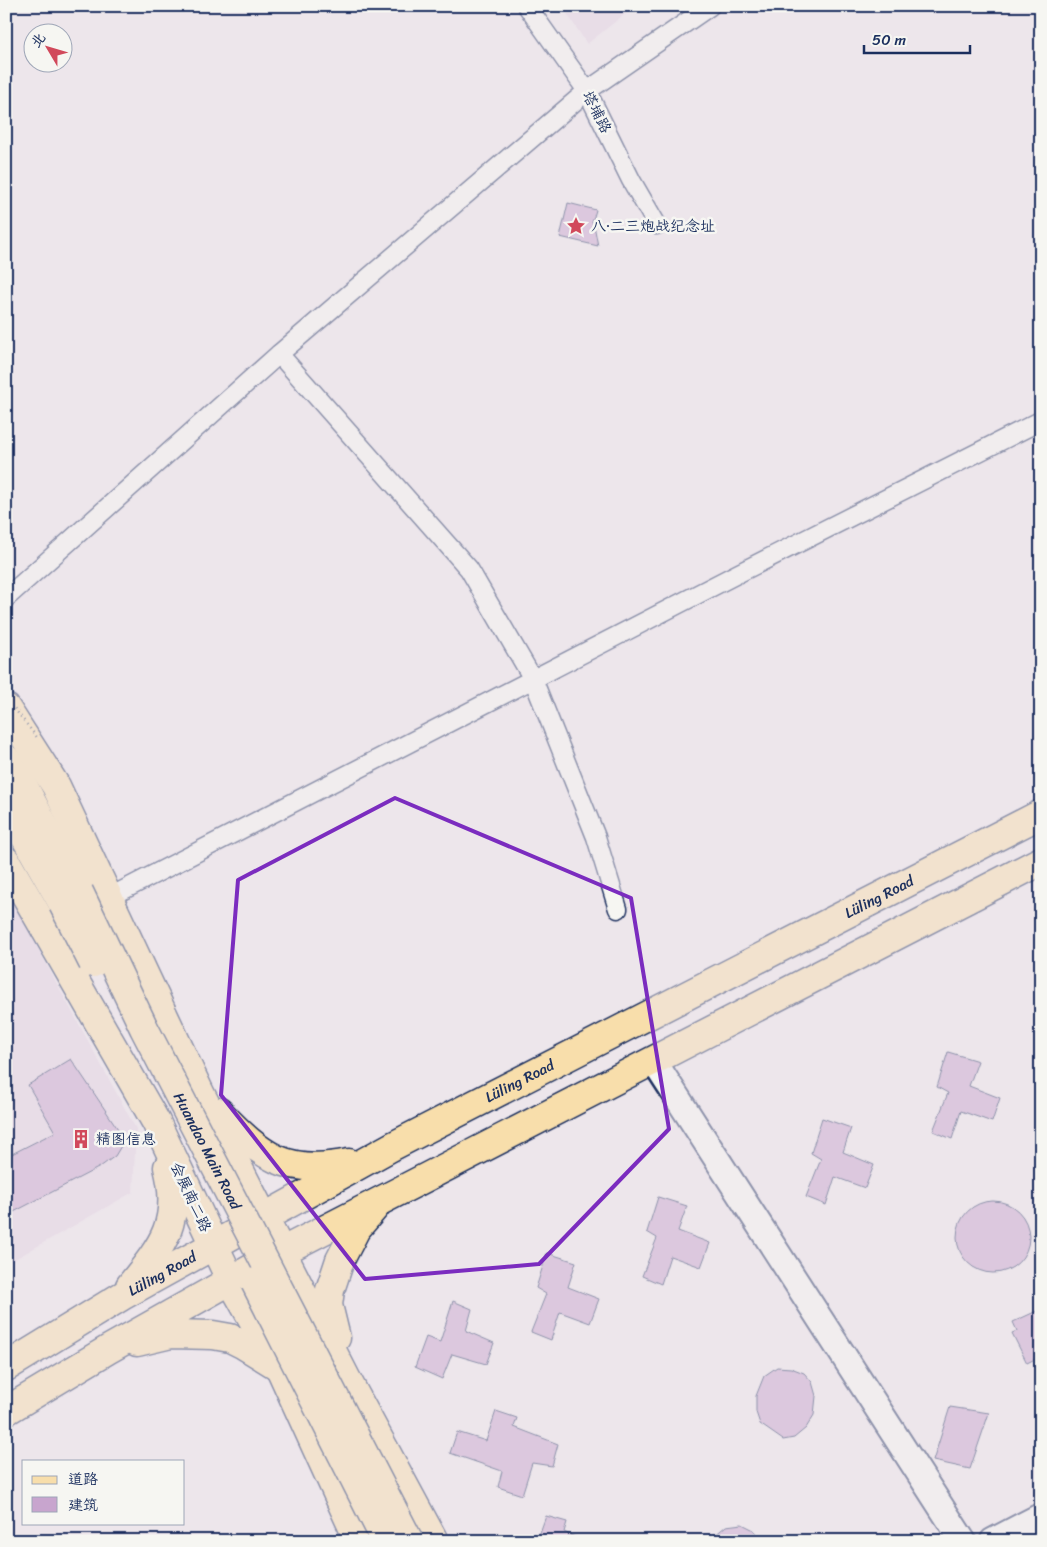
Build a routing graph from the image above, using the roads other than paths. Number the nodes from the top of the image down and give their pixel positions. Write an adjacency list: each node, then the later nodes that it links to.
1 (527, 6): 3 (street, 塔埔路)
2 (710, 6): 3 (street)
3 (587, 91): 4 (street, 塔埔路); 5 (street)
4 (657, 225)
5 (279, 354): 7 (street); 8 (street)
6 (1040, 422): 8 (street)
7 (6, 598)
8 (533, 679): 16 (street); 17 (street)
9 (6, 708): 16 (main road)
10 (6, 759): 15 (main road, Huandao Main Road)
11 (6, 803): 15 (main road, Huandao Main Road)
12 (1041, 814): 21 (main road, Lüling Road)
13 (6, 861): 20 (main road, 会展南二路)
14 (1041, 861): 18 (main road)
15 (71, 898): 35 (main road, Huandao Main Road, bridge); 36 (main road, Huandao Main Road, bridge)
16 (108, 898): 19 (main road)
17 (618, 909)
18 (653, 1060): 22 (main road); 38 (street)
19 (200, 1093): 20 (main road); 21 (main road); 23 (main road)
20 (156, 1122): 24 (main road, 会展南二路); 27 (main road)
21 (393, 1146): 23 (main road, Lüling Road)
22 (381, 1199): 25 (main road); 31 (main road)
23 (263, 1217): 24 (main road, Lüling Road); 25 (main road)
24 (213, 1244): 26 (main road, 会展南二路); 27 (main road, Lüling Road)
25 (281, 1252): 26 (main road); 31 (main road)
26 (230, 1279): 28 (main road); 30 (main road, 会展南二路)
27 (122, 1296): 29 (main road, Lüling Road)
28 (109, 1349): 30 (main road); 32 (main road)
29 (6, 1366)
30 (280, 1368): 34 (main road, 会展南二路)
31 (346, 1378): 37 (main road)
32 (6, 1411)
33 (1041, 1516): 39 (street)
34 (359, 1541)
35 (386, 1541)
36 (409, 1541)
37 (434, 1541)
38 (963, 1541)
39 (992, 1541)

